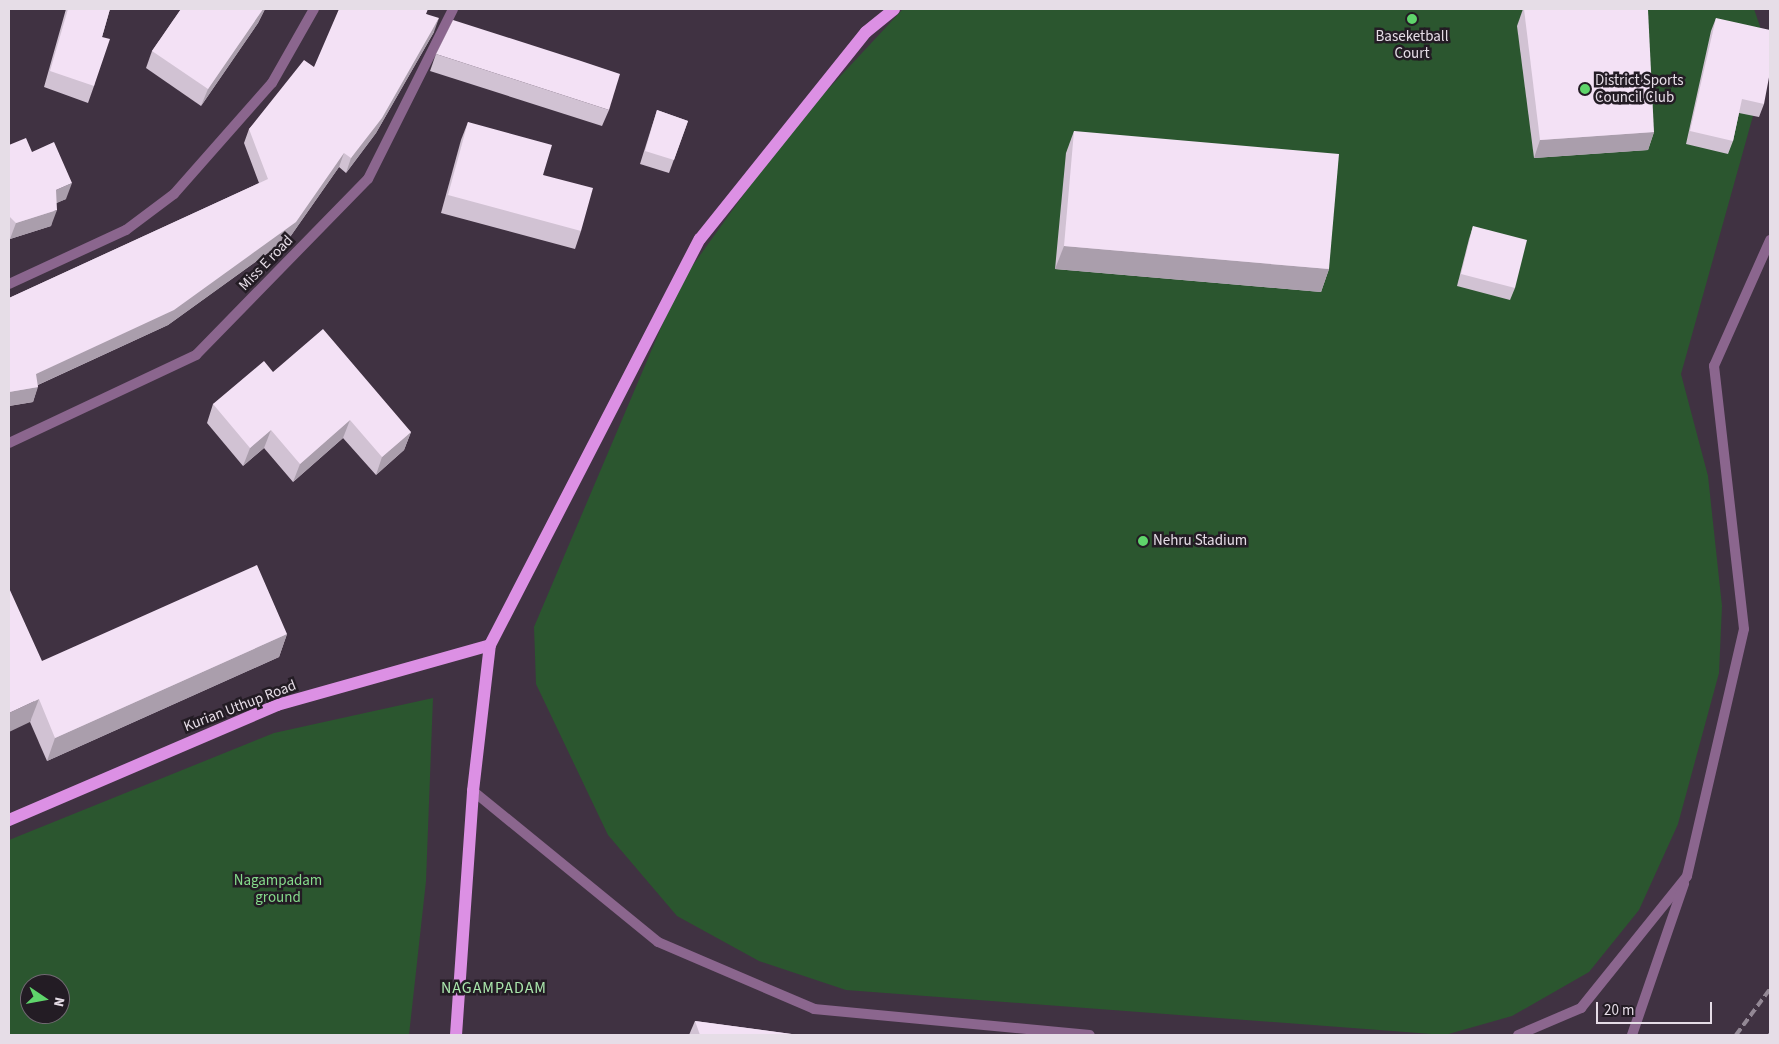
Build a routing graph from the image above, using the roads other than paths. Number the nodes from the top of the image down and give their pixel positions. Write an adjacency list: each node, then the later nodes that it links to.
1 (314, 9): 5 (street)
2 (453, 9): 6 (street, Miss E road)
3 (894, 9): 7 (main road)
4 (1770, 240): 10 (street)
5 (9, 284)
6 (9, 443)
7 (490, 645): 8 (main road); 9 (main road, Kurian Uthup Road)
8 (473, 791): 11 (main road); 12 (street)
9 (9, 820)
10 (1687, 876): 13 (street); 14 (street)
11 (456, 1035)
12 (1090, 1035)
13 (1518, 1035)
14 (1632, 1035)

